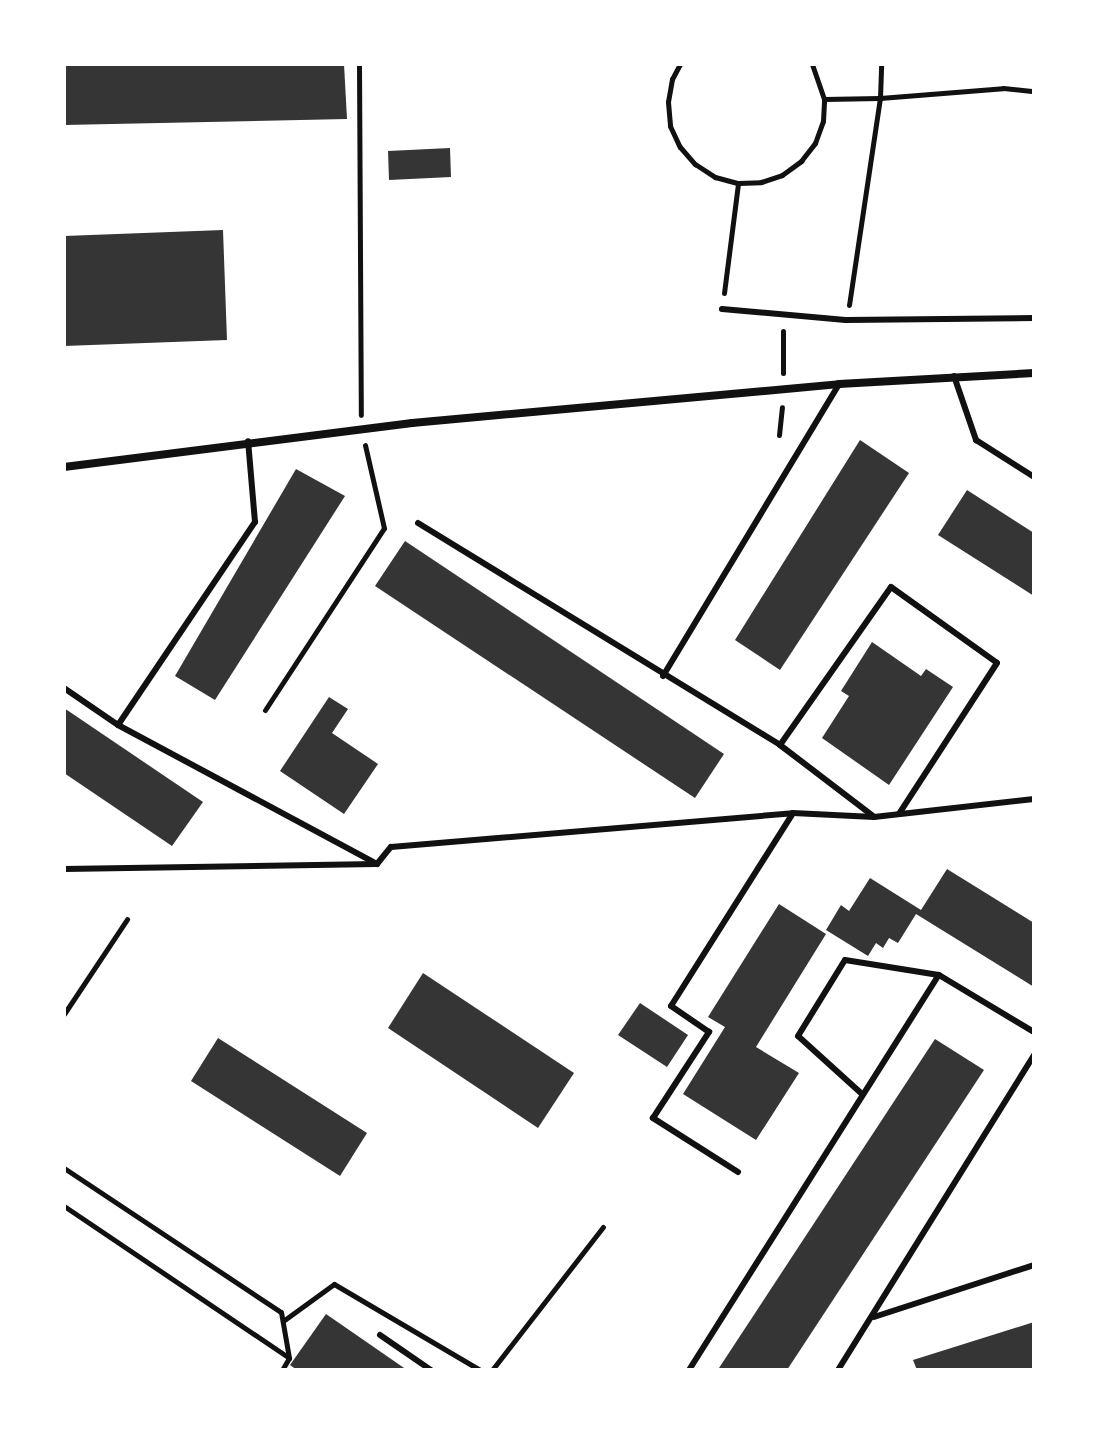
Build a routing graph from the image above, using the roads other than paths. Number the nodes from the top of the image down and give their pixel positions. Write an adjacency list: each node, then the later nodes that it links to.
1 (722, 309): 2 (lane)
2 (1034, 318)
3 (1034, 373): 4 (street)
4 (954, 376): 5 (street); 8 (lane)
5 (839, 384): 6 (street); 10 (lane)
6 (248, 441): 7 (street); 12 (lane)
7 (64, 467)
8 (1034, 477)
9 (418, 523): 10 (lane)
10 (663, 676): 13 (lane)
11 (64, 688): 12 (lane)
12 (118, 725): 18 (lane)
13 (780, 745): 16 (lane); 17 (lane)
14 (1034, 799): 16 (lane)
15 (793, 813): 17 (lane); 18 (lane); 24 (lane)
16 (899, 814): 17 (lane)
17 (874, 817)
18 (377, 864): 19 (lane)
19 (64, 869)
20 (939, 975): 21 (lane); 23 (lane); 23 (lane)
21 (1034, 1032)
22 (1034, 1055): 26 (lane)
23 (862, 1094): 29 (lane)
24 (738, 1172)
25 (1034, 1265): 26 (lane)
26 (874, 1317): 30 (lane)
27 (380, 1335): 28 (lane)
28 (431, 1370)
29 (689, 1370)
30 (838, 1370)

